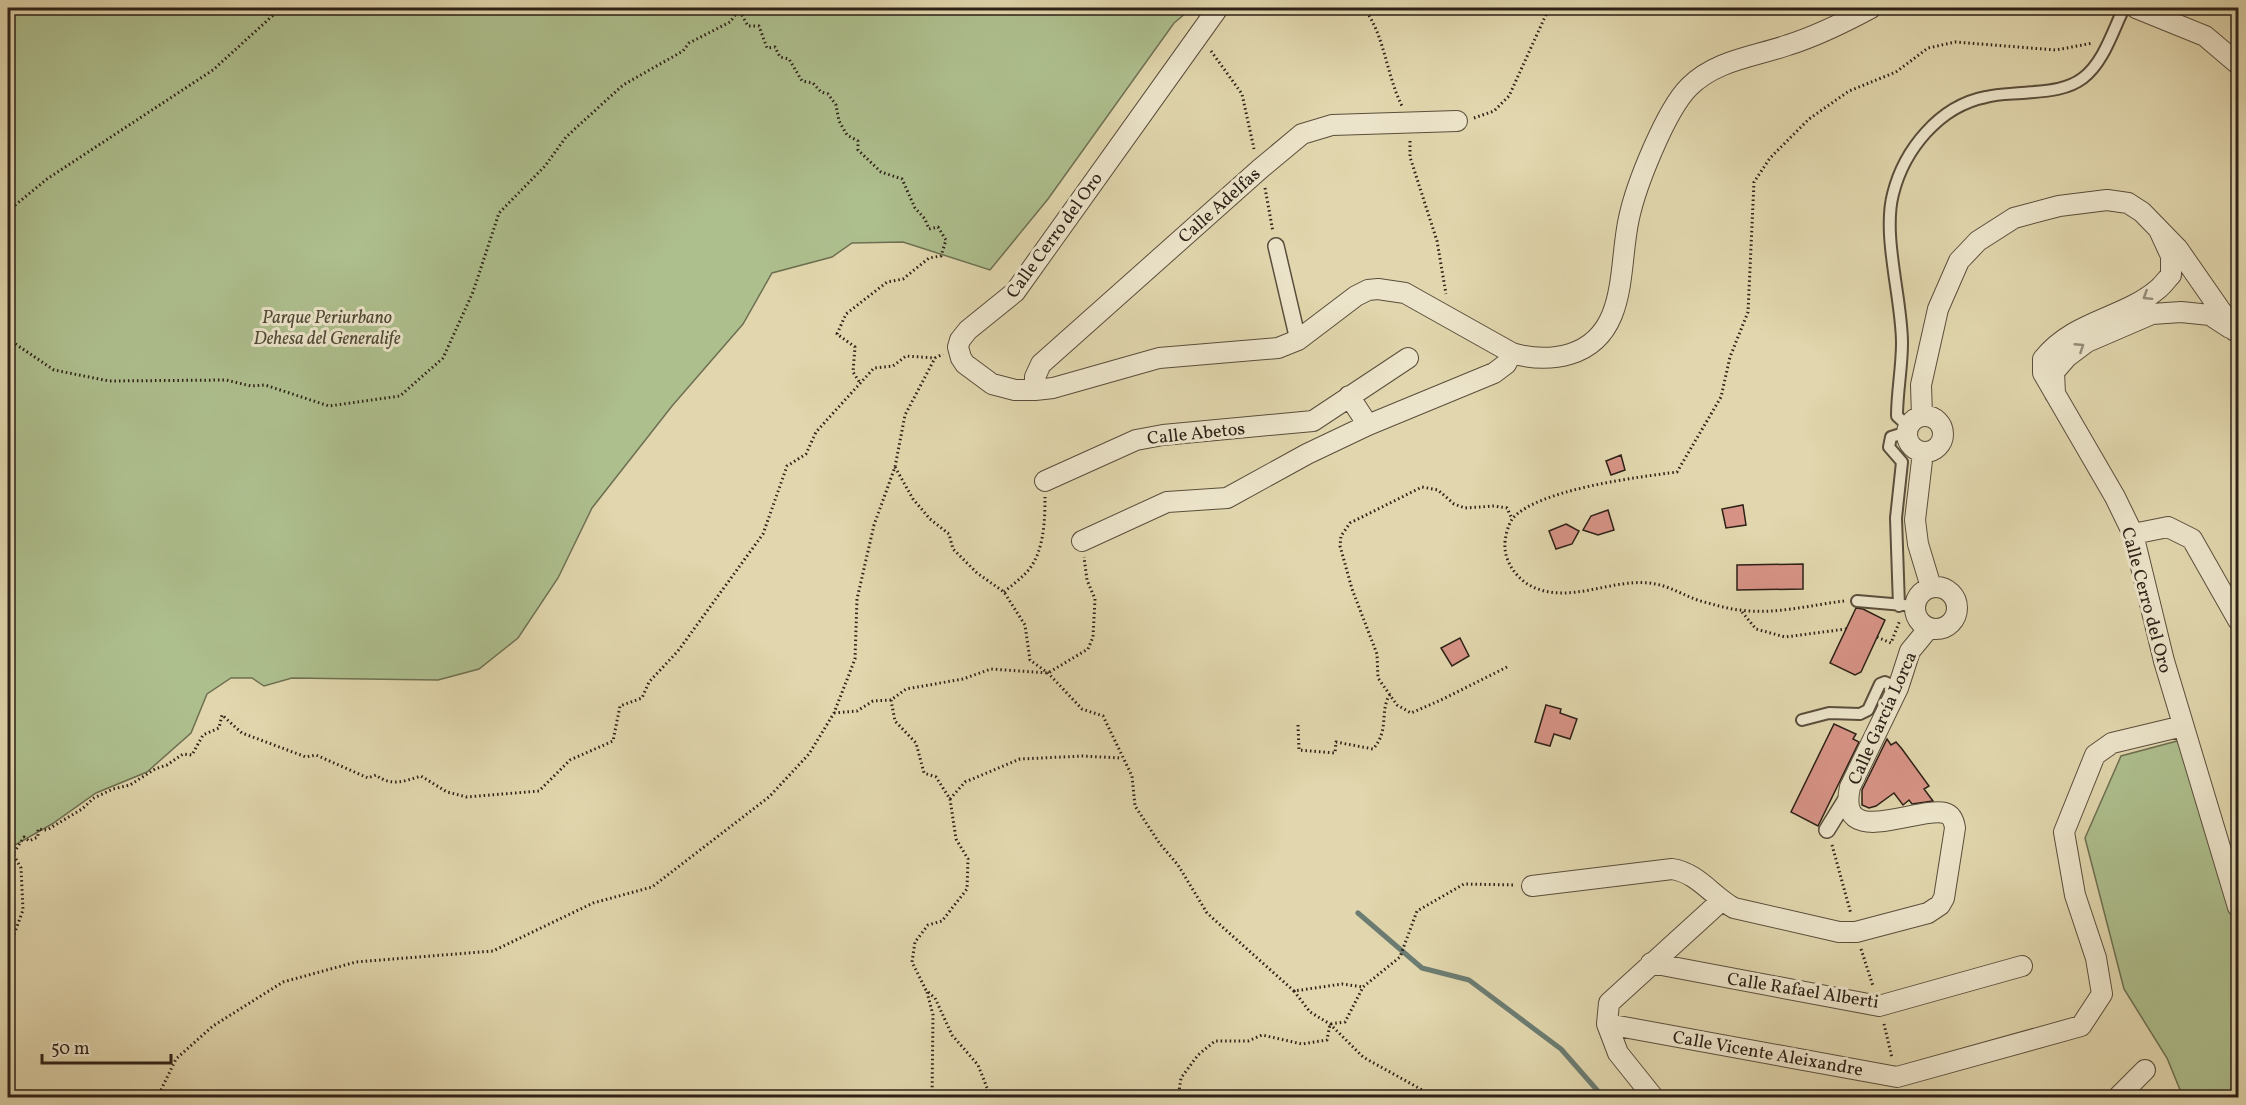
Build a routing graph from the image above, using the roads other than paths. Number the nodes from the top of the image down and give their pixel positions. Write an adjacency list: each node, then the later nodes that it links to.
1 (1218, 8): 16 (street, Calle Cerro del Oro)
2 (1871, 8): 14 (street)
3 (2124, 8): 19 (lane)
4 (2136, 8): 5 (street)
5 (2238, 64)
6 (1457, 121): 16 (street, Calle Adelfas)
7 (2159, 230): 9 (street); 10 (street); 19 (street)
8 (1276, 246): 13 (street)
9 (2194, 270): 10 (street); 11 (street); 12 (street)
10 (2171, 275): 17 (street, one-way to 17)
11 (2181, 312): 12 (street); 17 (street, one-way to 11)
12 (2237, 333)
13 (1298, 340): 14 (street); 16 (street)
14 (1512, 353): 20 (street)
15 (1408, 358): 18 (street, Calle Abetos)
16 (1035, 390)
17 (2055, 394): 23 (street, Calle Cerro del Oro)
18 (1349, 396): 20 (street); 22 (street, Calle Abetos)
19 (1912, 424): 21 (street); 21 (street); 27 (lane)
20 (1368, 425): 24 (street)
21 (1923, 452): 25 (street)
22 (1044, 481)
23 (2133, 534): 28 (street); 32 (street, Calle Cerro del Oro)
24 (1082, 541)
25 (1931, 587): 27 (street); 29 (street)
26 (1857, 601): 27 (lane)
27 (1907, 606): 29 (street)
28 (2238, 620)
29 (1929, 627): 30 (street, Calle García Lorca)
30 (1898, 688): 31 (lane); 33 (street, Calle García Lorca)
31 (1802, 720)
32 (2183, 726): 35 (street, Calle Cerro del Oro); 41 (street, Calle Vicente Aleixandre)
33 (1848, 796): 34 (street); 37 (street, Calle García Lorca)
34 (1827, 830)
35 (2233, 870): 38 (street, Calle Cerro del Oro)
36 (1532, 886): 37 (street)
37 (1721, 901): 39 (street)
38 (2238, 907)
39 (1652, 963): 40 (street, Calle Rafael Alberti); 41 (street)
40 (2022, 966)
41 (1607, 1024): 43 (street)
42 (2145, 1070): 44 (street)
43 (1653, 1098)
44 (2117, 1098)

